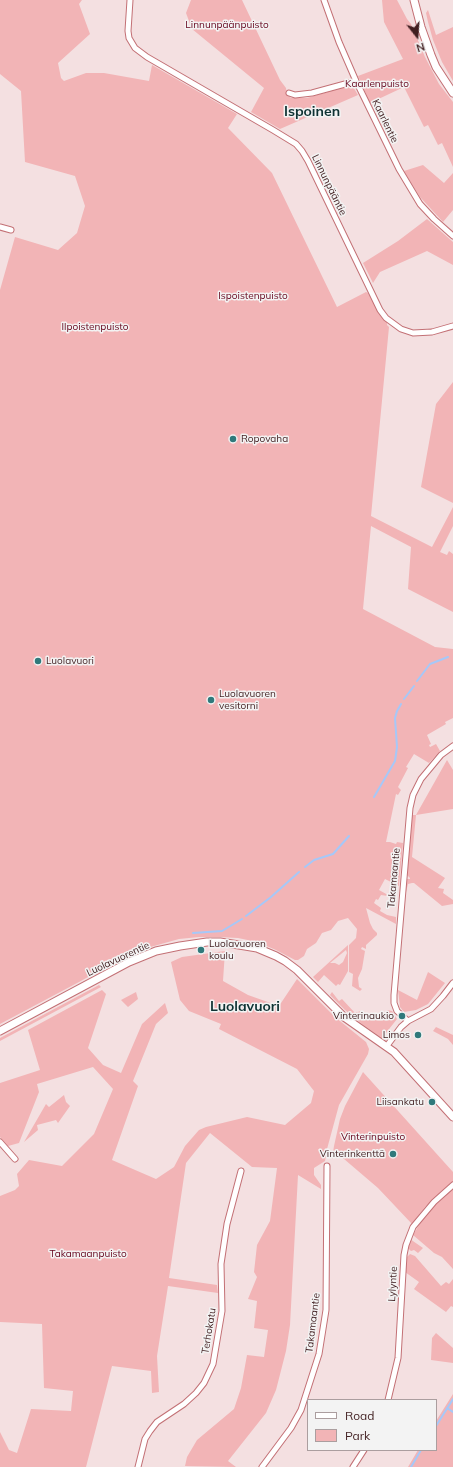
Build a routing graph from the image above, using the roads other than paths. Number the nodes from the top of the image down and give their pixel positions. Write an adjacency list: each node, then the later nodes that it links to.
1 (130, 0): 10 (street, Linnunpääntie)
2 (324, 0): 4 (street, Kaarlentie)
3 (414, 0): 6 (street)
4 (356, 81): 5 (street); 9 (street, Kaarlentie)
5 (289, 93)
6 (453, 93)
7 (0, 227): 8 (street)
8 (11, 230)
9 (453, 236)
10 (453, 326)
11 (453, 746): 13 (street, Takamaantie)
12 (453, 983): 13 (street)
13 (408, 1021): 15 (street)
14 (0, 1031): 15 (street, Luolavuorentie)
15 (386, 1047): 16 (street, Luolavuorentie)
16 (453, 1117)
17 (0, 1142): 18 (street)
18 (15, 1160)
19 (327, 1166): 25 (street, Takamaantie)
20 (241, 1171): 24 (street, Terhokatu)
21 (453, 1185): 22 (street, Lylyntie)
22 (388, 1399)
23 (363, 1451): 26 (street)
24 (138, 1467)
25 (262, 1467)
26 (353, 1467)

